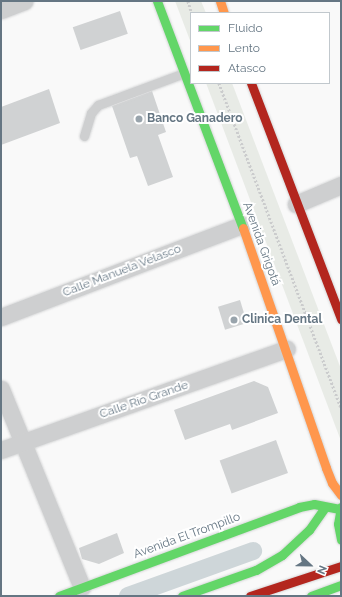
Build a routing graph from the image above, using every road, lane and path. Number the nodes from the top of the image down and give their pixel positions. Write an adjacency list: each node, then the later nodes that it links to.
1 (24, 1): 5 (street)
2 (157, 1): 8 (main road, Avenida Grigotá)
3 (188, 1): 6 (path)
4 (220, 1): 7 (main road)
5 (1, 10)
6 (192, 12)
7 (224, 12)
8 (184, 73): 11 (lane); 14 (main road, Avenida Grigotá)
9 (219, 84): 19 (path)
10 (251, 84): 13 (main road)
11 (84, 136)
12 (341, 185): 13 (street)
13 (296, 204): 16 (main road)
14 (242, 225): 15 (street, Calle Manuela Velasco); 17 (main road, Avenida Grigotá)
15 (1, 317)
16 (341, 319)
17 (286, 349): 20 (street, Calle Río Grande); 22 (main road, Avenida Grigotá)
18 (1, 389): 20 (street)
19 (341, 406)
20 (22, 443): 21 (street, Calle Río Grande); 28 (street)
21 (1, 450)
22 (341, 495)
23 (325, 506): 24 (main road, Avenida El Trompillo); 28 (main road, Avenida El Trompillo); 30 (main road)
24 (341, 508): 25 (main road)
25 (341, 540)
26 (341, 566): 31 (main road)
27 (341, 585): 32 (main road)
28 (82, 587): 29 (main road, Avenida El Trompillo)
29 (59, 596)
30 (182, 596)
31 (250, 596)
32 (311, 596)

